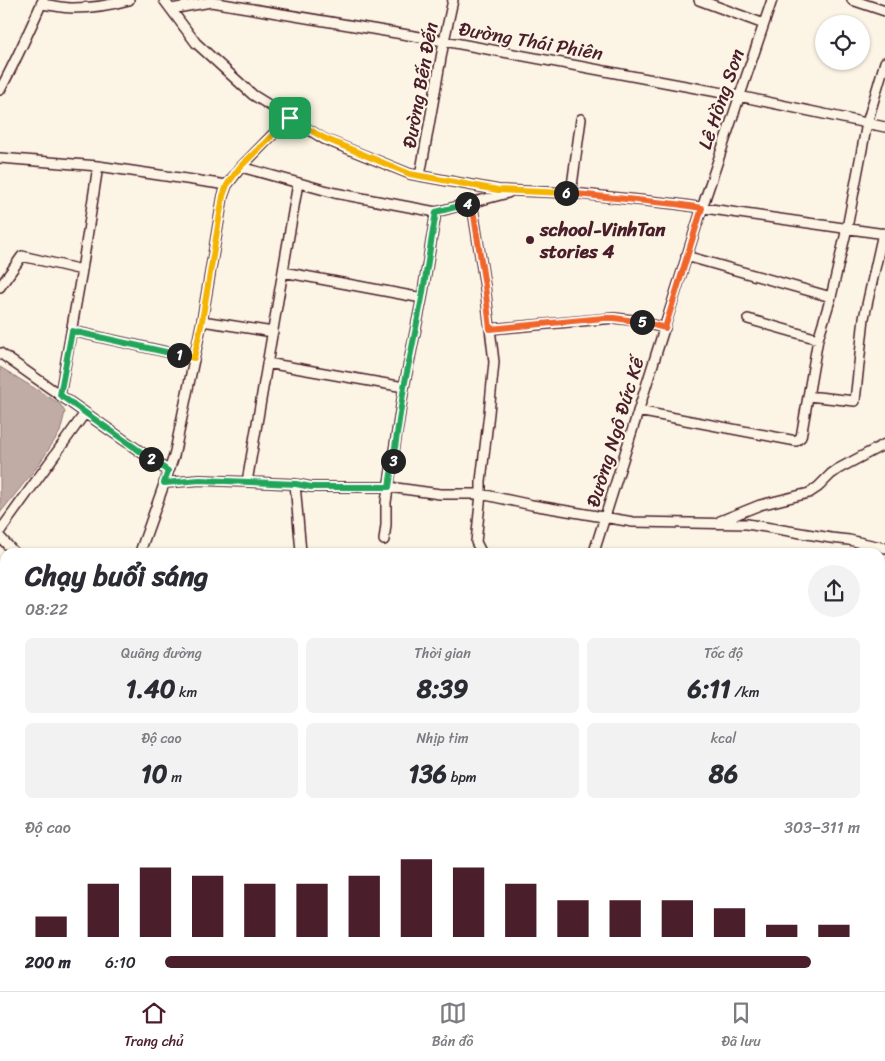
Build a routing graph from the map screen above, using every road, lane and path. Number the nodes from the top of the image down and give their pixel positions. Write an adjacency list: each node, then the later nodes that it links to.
1 (129, 0): 7 (street)
2 (164, 0): 8 (street)
3 (453, 0): 11 (street, Đường Bến Đến)
4 (699, 0): 10 (street)
5 (772, 0): 10 (street, Lê Hồng Sơn)
6 (852, 0): 9 (street)
7 (42, 2): 13 (street)
8 (171, 9): 11 (street, Đường Thái Phiên); 15 (street)
9 (885, 11)
10 (764, 24): 14 (street, Lê Hồng Sơn)
11 (444, 41): 14 (street, Đường Thái Phiên); 22 (street, Đường Bến Đến)
12 (885, 62): 17 (street)
13 (0, 90)
14 (740, 96): 17 (street, Đường Thái Phiên); 28 (street, Lê Hồng Sơn)
15 (290, 118): 21 (street); 22 (street)
16 (581, 119): 26 (street)
17 (866, 123): 18 (street, Đường Thái Phiên); 30 (street)
18 (885, 127)
19 (0, 158): 20 (street)
20 (98, 166): 24 (street); 33 (street)
21 (240, 167): 23 (street); 24 (street)
22 (420, 176): 25 (street)
23 (298, 183): 29 (street); 34 (street)
24 (227, 185): 39 (street)
25 (515, 191): 26 (street); 27 (street)
26 (572, 194): 28 (street)
27 (472, 203): 29 (street); 41 (street)
28 (702, 208): 30 (street); 32 (street, Đường Ngô Đức Kế)
29 (436, 212): 37 (street)
30 (847, 228): 31 (street); 36 (street)
31 (884, 233): 50 (street)
32 (686, 256): 36 (street); 40 (street, Đường Ngô Đức Kế)
33 (82, 270): 35 (street); 42 (street)
34 (283, 272): 37 (street); 43 (street)
35 (0, 287)
36 (831, 297): 44 (street)
37 (422, 298): 48 (street)
38 (748, 319): 44 (street)
39 (202, 321): 43 (street); 46 (street)
40 (665, 328): 41 (street); 51 (street, Đường Ngô Đức Kế)
41 (490, 329): 59 (street)
42 (72, 331): 46 (street); 49 (street)
43 (273, 332): 47 (street)
44 (818, 339): 50 (street)
45 (0, 353): 49 (street)
46 (194, 358): 54 (street)
47 (267, 363): 48 (street); 55 (street)
48 (404, 387): 58 (street)
49 (60, 395): 52 (street)
50 (808, 396): 51 (street)
51 (638, 411): 60 (street, Đường Ngô Đức Kế)
52 (86, 413): 54 (street); 62 (street)
53 (885, 444): 61 (street)
54 (168, 471): 56 (street)
55 (247, 482): 56 (street); 57 (street)
56 (164, 483): 66 (street)
57 (296, 484): 58 (street); 67 (street)
58 (389, 487): 59 (street); 64 (street)
59 (481, 494): 60 (street); 68 (street)
60 (605, 518): 61 (street); 69 (street, Đường Ngô Đức Kế)
61 (717, 523): 70 (street)
62 (0, 531)
63 (0, 537): 65 (street)
64 (384, 540)
65 (10, 548)
66 (141, 548)
67 (301, 548)
68 (479, 548)
69 (595, 548)
70 (885, 548)

